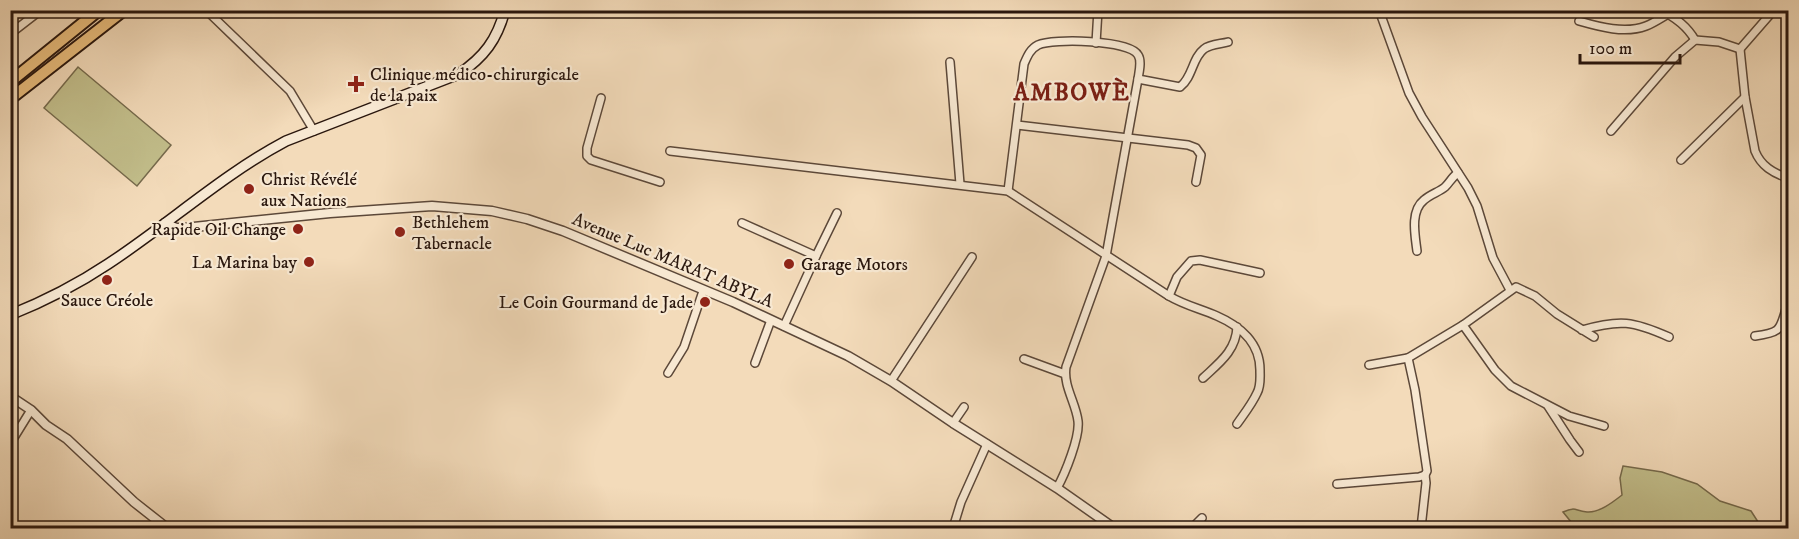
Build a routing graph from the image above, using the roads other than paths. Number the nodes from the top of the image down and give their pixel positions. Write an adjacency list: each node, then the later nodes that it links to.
1 (40, 10): 14 (street)
2 (99, 10): 15 (highway)
3 (124, 10): 19 (highway)
4 (207, 10): 30 (street)
5 (505, 10): 30 (main road)
6 (870, 10): 7 (street)
7 (897, 10)
8 (1098, 10): 18 (street)
9 (1379, 10): 35 (street)
10 (1660, 10): 12 (street)
11 (1774, 10): 20 (street)
12 (1668, 14): 13 (street); 16 (street)
13 (1580, 21)
14 (10, 34)
15 (64, 37): 22 (highway); 24 (highway)
16 (1695, 40): 20 (street); 31 (street)
17 (1228, 42): 23 (street)
18 (1096, 43): 23 (street); 29 (street)
19 (75, 49): 27 (highway); 28 (highway)
20 (1740, 49): 25 (street)
21 (950, 62): 39 (street)
22 (10, 75)
23 (1138, 79): 32 (street)
24 (10, 82)
25 (1745, 97): 34 (street); 36 (street)
26 (601, 98): 37 (street)
27 (10, 99)
28 (10, 108)
29 (1017, 124): 32 (street); 40 (street)
30 (314, 131): 42 (main road)
31 (1611, 131)
32 (1128, 137): 38 (street); 46 (street)
33 (670, 151): 39 (street)
34 (1681, 160)
35 (1458, 172): 44 (street); 49 (street)
36 (1788, 178)
37 (660, 182)
38 (1196, 182)
39 (960, 184): 40 (street)
40 (1008, 191): 46 (street)
41 (837, 213): 45 (street)
42 (165, 223): 50 (street, Avenue Luc MARAT ABYLA); 53 (main road)
43 (742, 224): 45 (street)
44 (1417, 251)
45 (816, 256): 55 (street)
46 (1106, 256): 51 (street); 67 (street)
47 (972, 257): 69 (street)
48 (1260, 273): 51 (street)
49 (1510, 290): 56 (street); 58 (street)
50 (703, 291): 54 (street, Avenue Luc MARAT ABYLA); 66 (street)
51 (1170, 296): 57 (street)
52 (1788, 303): 59 (street)
53 (10, 315)
54 (771, 320): 55 (street, Avenue Luc MARAT ABYLA); 64 (street)
55 (784, 326): 69 (street, Avenue Luc MARAT ABYLA)
56 (1463, 326): 62 (street); 71 (street)
57 (1237, 327): 68 (street); 75 (street)
58 (1582, 330): 60 (street); 61 (street)
59 (1755, 336)
60 (1594, 337)
61 (1669, 338)
62 (1408, 358): 65 (street); 80 (street)
63 (1024, 359): 67 (street)
64 (755, 363)
65 (1370, 365)
66 (668, 373)
67 (1065, 374): 82 (street)
68 (1203, 378)
69 (891, 381): 74 (street, Avenue Luc MARAT ABYLA)
70 (10, 396): 73 (street)
71 (1548, 406): 76 (street); 79 (street)
72 (964, 407): 74 (street)
73 (30, 410): 77 (street); 84 (street)
74 (952, 423): 78 (street, Avenue Luc MARAT ABYLA)
75 (1237, 424)
76 (1604, 426)
77 (10, 444)
78 (987, 444): 82 (street, Avenue Luc MARAT ABYLA); 85 (street)
79 (1579, 452)
80 (1425, 475): 81 (street); 88 (street)
81 (1337, 484)
82 (1057, 488): 86 (street, Avenue Luc MARAT ABYLA)
83 (1202, 518): 87 (street)
84 (167, 528)
85 (953, 528)
86 (1114, 528)
87 (1192, 528)
88 (1421, 528)

